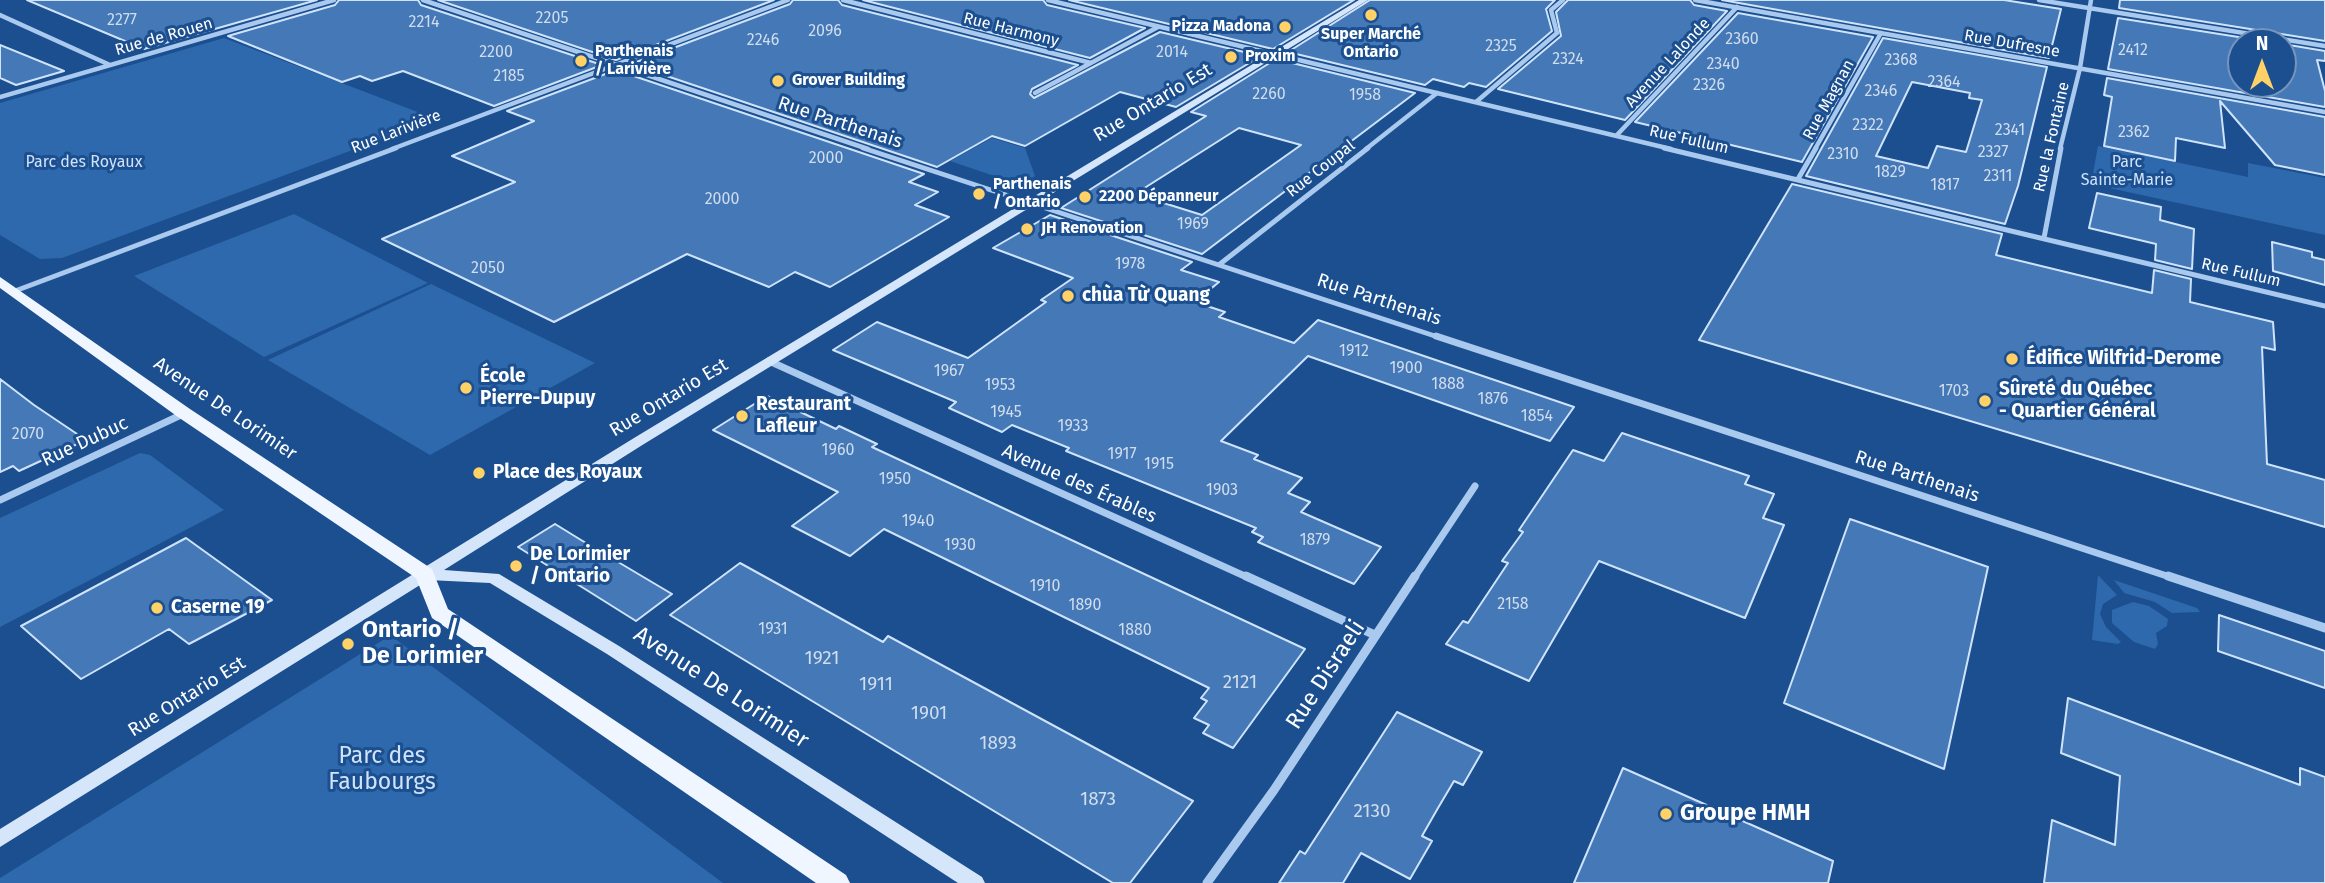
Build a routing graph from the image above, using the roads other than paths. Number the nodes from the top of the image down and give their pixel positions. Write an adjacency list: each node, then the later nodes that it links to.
1 (334, 0): 19 (street, Rue de Rouen)
2 (423, 0): 20 (street, Rue Parthenais)
3 (788, 0): 20 (street, Rue Larivière)
4 (843, 0): 18 (street, Rue Harmony)
5 (1048, 0): 14 (street, Rue Fullum)
6 (1364, 0): 17 (main road, Rue Ontario Est)
7 (1563, 0): 25 (street)
8 (1695, 0): 11 (street, Rue Dufresne)
9 (2039, 0): 12 (street)
10 (2091, 0): 12 (street, Rue la Fontaine)
11 (1737, 8): 15 (street, Rue Dufresne); 27 (street, Avenue Lalonde)
12 (2089, 8): 16 (street); 21 (street, Rue la Fontaine)
13 (0, 15): 19 (street)
14 (1159, 26): 17 (street, Rue Fullum); 18 (street)
15 (1881, 33): 21 (street, Rue Dufresne); 28 (street, Rue Magnan)
16 (2325, 46)
17 (1275, 54): 23 (street, Rue Fullum); 29 (main road, Rue Ontario Est)
18 (1091, 63): 22 (street)
19 (111, 65): 24 (street, Rue de Rouen)
20 (615, 65): 29 (street, Rue Parthenais); 32 (street, Rue Larivière)
21 (2080, 68): 26 (street, Rue Dufresne); 30 (street, Rue la Fontaine)
22 (1035, 93)
23 (1437, 93): 25 (street, Rue Fullum); 31 (street, Rue Coupal)
24 (0, 97)
25 (1476, 102): 27 (street, Rue Fullum)
26 (2325, 112)
27 (1617, 135): 28 (street, Rue Fullum)
28 (1798, 179): 30 (street, Rue Fullum)
29 (1030, 203): 31 (street, Rue Parthenais); 34 (main road, Rue Ontario Est)
30 (2044, 238): 33 (street, Rue Fullum)
31 (1220, 264): 39 (street, Rue Parthenais)
32 (7, 286): 35 (main road, Avenue De Lorimier)
33 (2325, 306)
34 (769, 361): 38 (main road, Rue Ontario Est); 40 (street, Avenue des Érables)
35 (184, 413): 37 (street, Rue Dubuc); 38 (main road, Avenue De Lorimier)
36 (1475, 486): 40 (street, Rue Disraeli)
37 (0, 500)
38 (425, 574): 41 (main road, Rue Ontario Est); 42 (main road); 43 (main road, Avenue De Lorimier)
39 (2325, 628)
40 (1376, 635): 44 (street, Rue Disraeli)
41 (0, 839)
42 (837, 883)
43 (975, 883)
44 (1207, 883)

